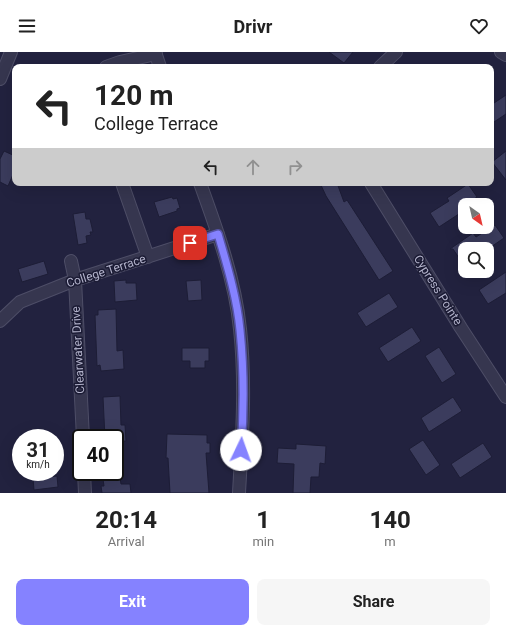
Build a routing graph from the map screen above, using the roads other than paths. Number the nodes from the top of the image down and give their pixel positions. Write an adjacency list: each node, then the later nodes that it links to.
1 (11, 52): 9 (street)
2 (396, 52): 8 (street)
3 (501, 52): 5 (street)
4 (156, 53): 6 (street); 7 (street)
5 (506, 55)
6 (114, 64)
7 (159, 64)
8 (382, 64)
9 (0, 79)
10 (123, 186): 14 (street)
11 (201, 186): 13 (street)
12 (373, 186): 18 (street, Cypress Pointe)
13 (218, 234): 14 (street, College Terrace); 22 (street)
14 (148, 257): 16 (street, College Terrace)
15 (71, 262): 16 (street, Clearwater Drive)
16 (75, 280): 17 (street, College Terrace); 19 (street, Clearwater Drive)
17 (0, 321)
18 (506, 397)
19 (83, 429)
20 (84, 481): 21 (street)
21 (85, 493)
22 (239, 493)

